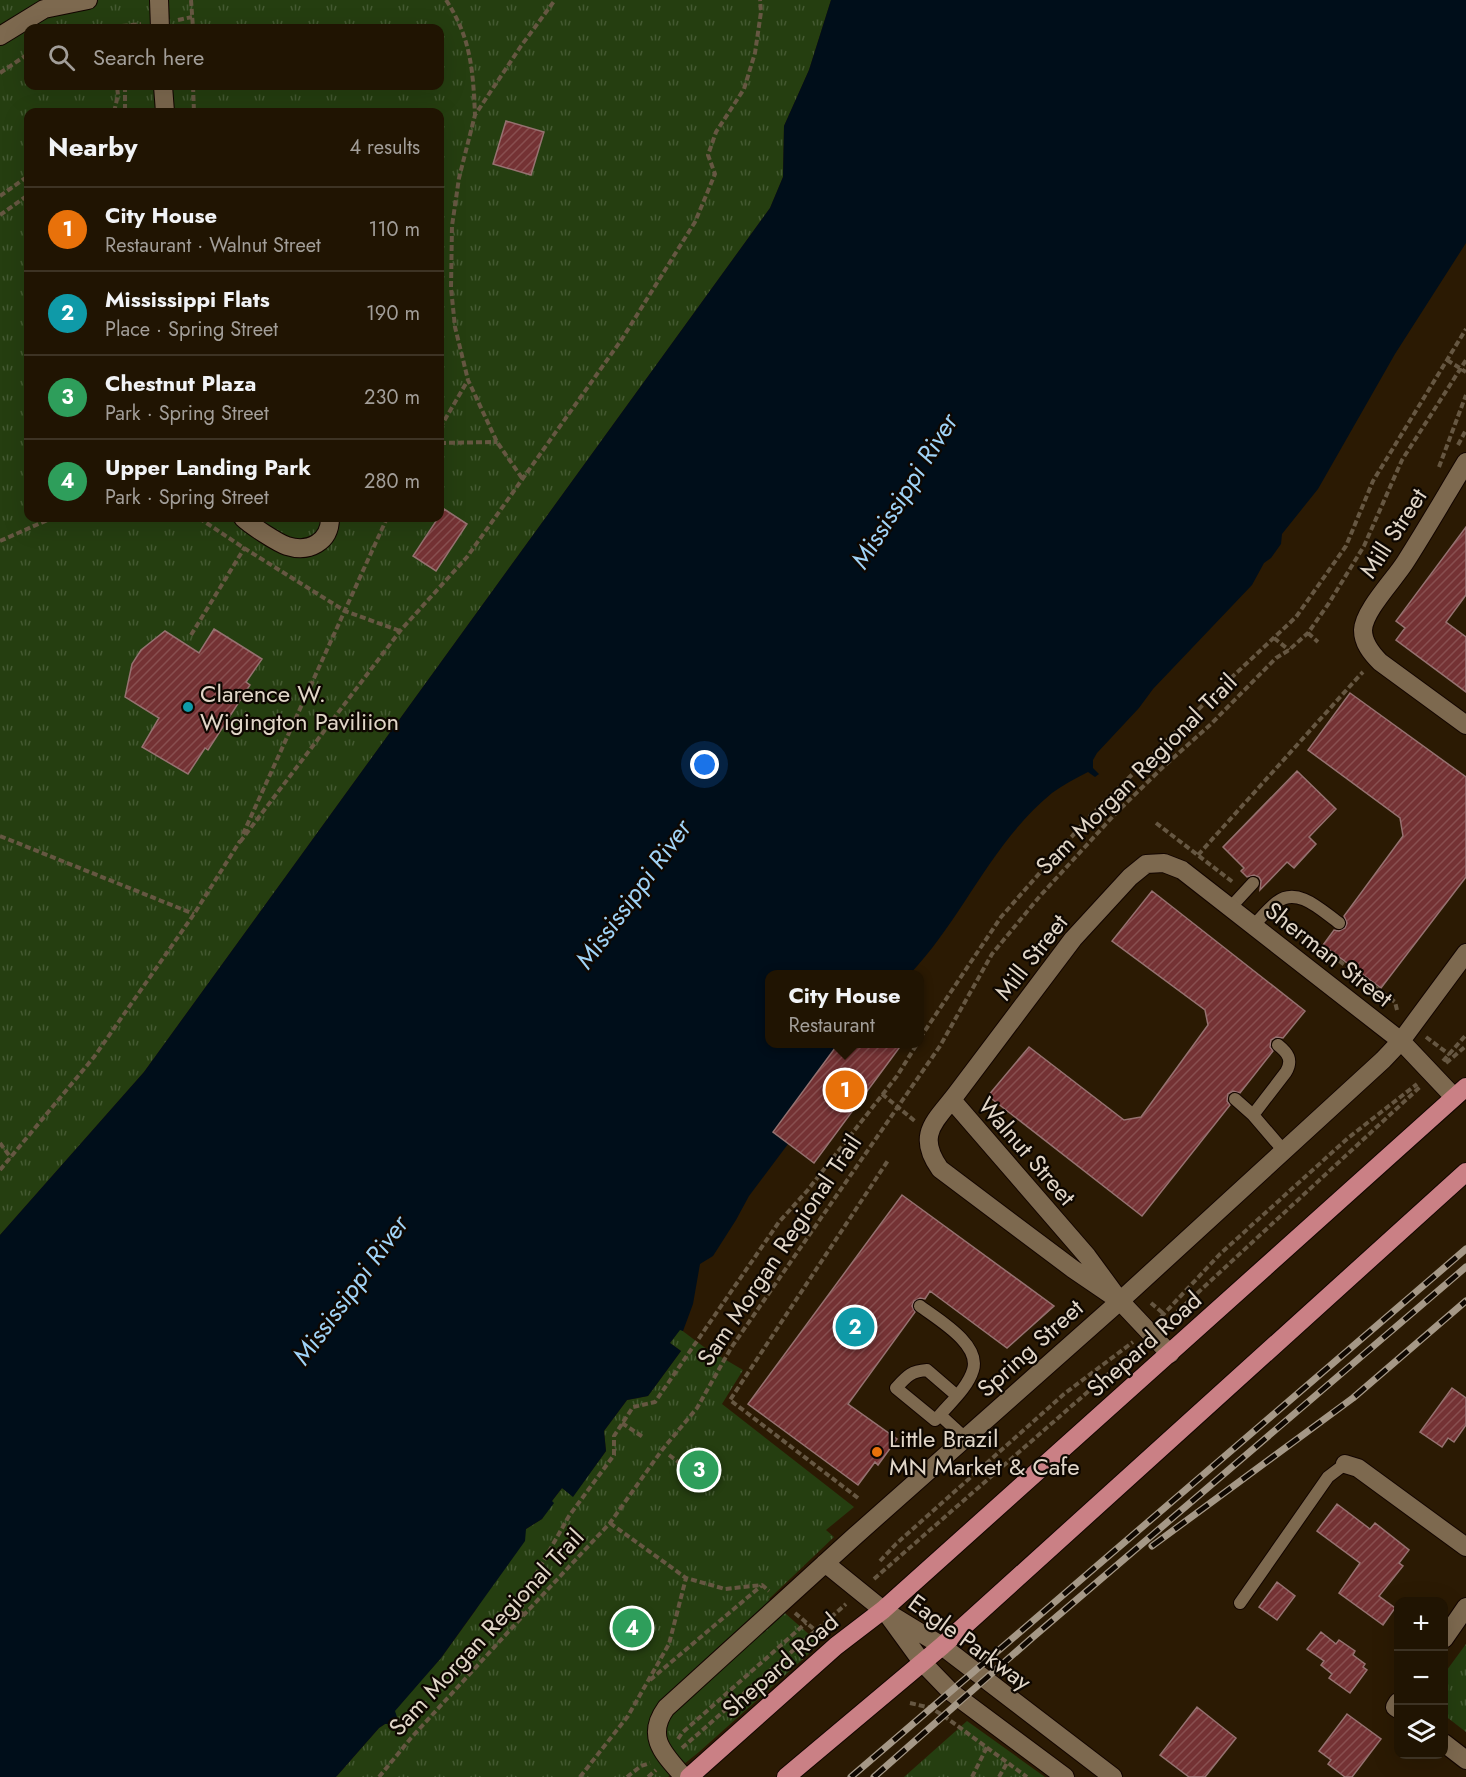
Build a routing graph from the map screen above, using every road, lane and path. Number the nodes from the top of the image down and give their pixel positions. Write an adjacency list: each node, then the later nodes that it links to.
1 (88, 0): 9 (street)
2 (159, 0): 7 (street)
3 (191, 0): 8 (path)
4 (446, 0): 20 (path)
5 (555, 0): 20 (path)
6 (760, 0): 39 (path)
7 (160, 24)
8 (193, 24)
9 (0, 36)
10 (24, 57): 11 (path)
11 (0, 73)
12 (117, 90): 16 (path)
13 (125, 90): 17 (path)
14 (163, 90): 18 (street)
15 (194, 90): 19 (path)
16 (115, 108)
17 (125, 108)
18 (165, 108)
19 (194, 108)
20 (475, 115): 30 (path)
21 (24, 179): 22 (path)
22 (0, 196)
23 (24, 198): 24 (path)
24 (0, 215)
25 (1466, 329): 26 (path)
26 (1447, 360): 28 (path); 52 (path)
27 (1466, 360): 28 (path, Sam Morgan Regional Trail)
28 (1461, 369): 29 (path); 50 (path, Sam Morgan Regional Trail)
29 (1466, 372)
30 (468, 380): 33 (path); 35 (path)
31 (1466, 394): 32 (path)
32 (1464, 401): 38 (path)
33 (444, 421)
34 (1466, 430): 37 (path)
35 (497, 442): 36 (path); 39 (path)
36 (444, 443)
37 (1461, 455): 56 (street, Mill Street)
38 (1437, 473)
39 (522, 478): 49 (path)
40 (43, 522): 46 (path)
41 (205, 522): 47 (path)
42 (249, 522): 45 (street)
43 (329, 522): 45 (street)
44 (385, 522): 48 (path)
45 (260, 530): 47 (path)
46 (0, 541)
47 (244, 548): 48 (path); 51 (path)
48 (345, 611): 49 (path); 58 (path)
49 (400, 631): 58 (path)
50 (1308, 633): 53 (path); 54 (path, Sam Morgan Regional Trail)
51 (190, 635)
52 (1274, 638): 54 (path); 67 (path)
53 (1318, 642)
54 (1289, 650): 80 (path, Sam Morgan Regional Trail)
55 (1365, 671): 60 (path)
56 (1466, 725)
57 (0, 836): 63 (path)
58 (240, 842): 63 (path)
59 (1164, 862): 62 (street, Sherman Street); 79 (street, Mill Street)
60 (1200, 865)
61 (1253, 883): 62 (lane)
62 (1230, 908): 65 (street, Sherman Street)
63 (194, 914): 85 (path)
64 (1339, 923): 65 (lane)
65 (1253, 926): 70 (street, Sherman Street)
66 (1466, 953): 70 (street, Spring Street)
67 (924, 1032)
68 (1423, 1035): 74 (path)
69 (1466, 1035): 74 (path)
70 (1401, 1041): 75 (street, Sherman Street); 84 (street, Spring Street)
71 (1278, 1045): 81 (lane)
72 (1466, 1046): 75 (path)
73 (914, 1048): 77 (path)
74 (1450, 1055): 75 (path)
75 (1433, 1073): 76 (street, Sherman Street); 92 (path); 93 (path)
76 (1460, 1092): 94 (highway, Shepard Road)
77 (882, 1094): 80 (path); 97 (path)
78 (1235, 1099): 81 (lane)
79 (951, 1101): 90 (street, Walnut Street); 90 (street, Walnut Street)
80 (898, 1107): 82 (path); 104 (path, Sam Morgan Regional Trail)
81 (1253, 1115): 84 (lane)
82 (916, 1122)
83 (0, 1143): 85 (path)
84 (1283, 1150): 90 (street, Spring Street)
85 (11, 1158): 87 (path)
86 (889, 1159): 103 (path)
87 (0, 1170)
88 (1466, 1172): 119 (highway)
89 (1143, 1297): 92 (path)
90 (1120, 1300): 93 (street, Walnut Street); 99 (street, Spring Street)
91 (920, 1306): 95 (lane)
92 (1164, 1314): 93 (path)
93 (1149, 1332): 94 (street, Walnut Street); 106 (path); 110 (path)
94 (1170, 1354): 114 (highway, Shepard Road)
95 (957, 1395): 96 (lane); 96 (lane)
96 (940, 1415): 99 (lane)
97 (622, 1423): 98 (path); 115 (path)
98 (643, 1437)
99 (965, 1438): 107 (street, Spring Street)
100 (669, 1455): 102 (path)
101 (1345, 1464): 105 (street); 112 (lane)
102 (691, 1471)
103 (858, 1498)
104 (610, 1523): 108 (path); 115 (path, Sam Morgan Regional Trail)
105 (1466, 1547)
106 (880, 1561)
107 (825, 1563): 110 (street); 111 (street, Spring Street)
108 (686, 1578): 109 (path); 121 (path)
109 (762, 1586): 111 (path); 121 (path)
110 (862, 1591): 114 (street); 117 (path)
111 (783, 1602): 116 (path); 125 (street, Spring Street)
112 (1240, 1603)
113 (1466, 1607): 118 (street)
114 (884, 1610): 119 (street, Eagle Parkway); 120 (street, Eagle Parkway); 133 (highway, Shepard Road)
115 (521, 1618): 128 (path, Sam Morgan Regional Trail)
116 (806, 1623): 117 (path); 125 (path)
117 (815, 1630): 125 (path)
118 (1448, 1632)
119 (942, 1646): 120 (highway); 139 (street, Eagle Parkway)
120 (922, 1662): 134 (highway); 138 (street, Eagle Parkway)
121 (648, 1682): 129 (path)
122 (910, 1703): 123 (path)
123 (987, 1747): 127 (path); 135 (path)
124 (1448, 1747): 126 (street)
125 (667, 1757): 130 (path); 131 (path); 132 (street, Spring Street)
126 (1466, 1760)
127 (1007, 1762): 136 (path); 137 (path)
128 (379, 1777)
129 (580, 1777)
130 (627, 1777)
131 (648, 1777)
132 (684, 1777)
133 (689, 1777)
134 (786, 1777)
135 (972, 1777)
136 (999, 1777)
137 (1026, 1777)
138 (1065, 1777)
139 (1113, 1777)

